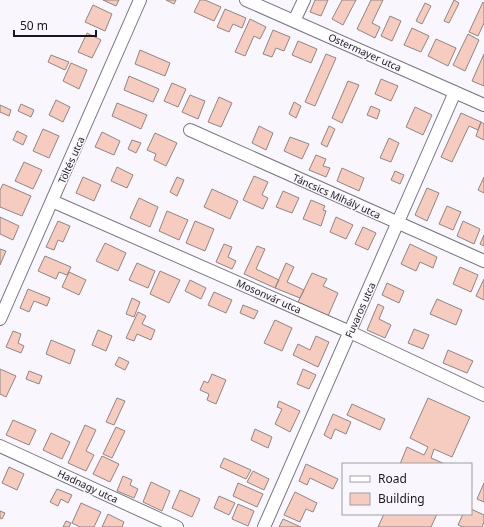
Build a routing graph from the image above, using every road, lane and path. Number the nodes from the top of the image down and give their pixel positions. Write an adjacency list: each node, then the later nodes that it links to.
1 (140, 0): 8 (street, Töltés utca)
2 (246, 0): 4 (street, Ostermayer utca)
3 (304, 0): 4 (street)
4 (294, 21): 5 (street, Ostermayer utca)
5 (455, 92): 6 (street, Ostermayer utca); 9 (street, Fuvaros utca)
6 (484, 104)
7 (190, 130): 9 (street, Táncsics Mihály utca)
8 (52, 201): 11 (street, Töltés utca); 12 (street, Mosonvár utca)
9 (398, 223): 10 (street, Táncsics Mihály utca); 12 (street, Fuvaros utca)
10 (484, 261)
11 (0, 319)
12 (350, 332): 13 (street, Mosonvár utca); 16 (street, Fuvaros utca)
13 (484, 394)
14 (0, 446): 15 (street, Hadnagy utca)
15 (177, 527)
16 (264, 527)

